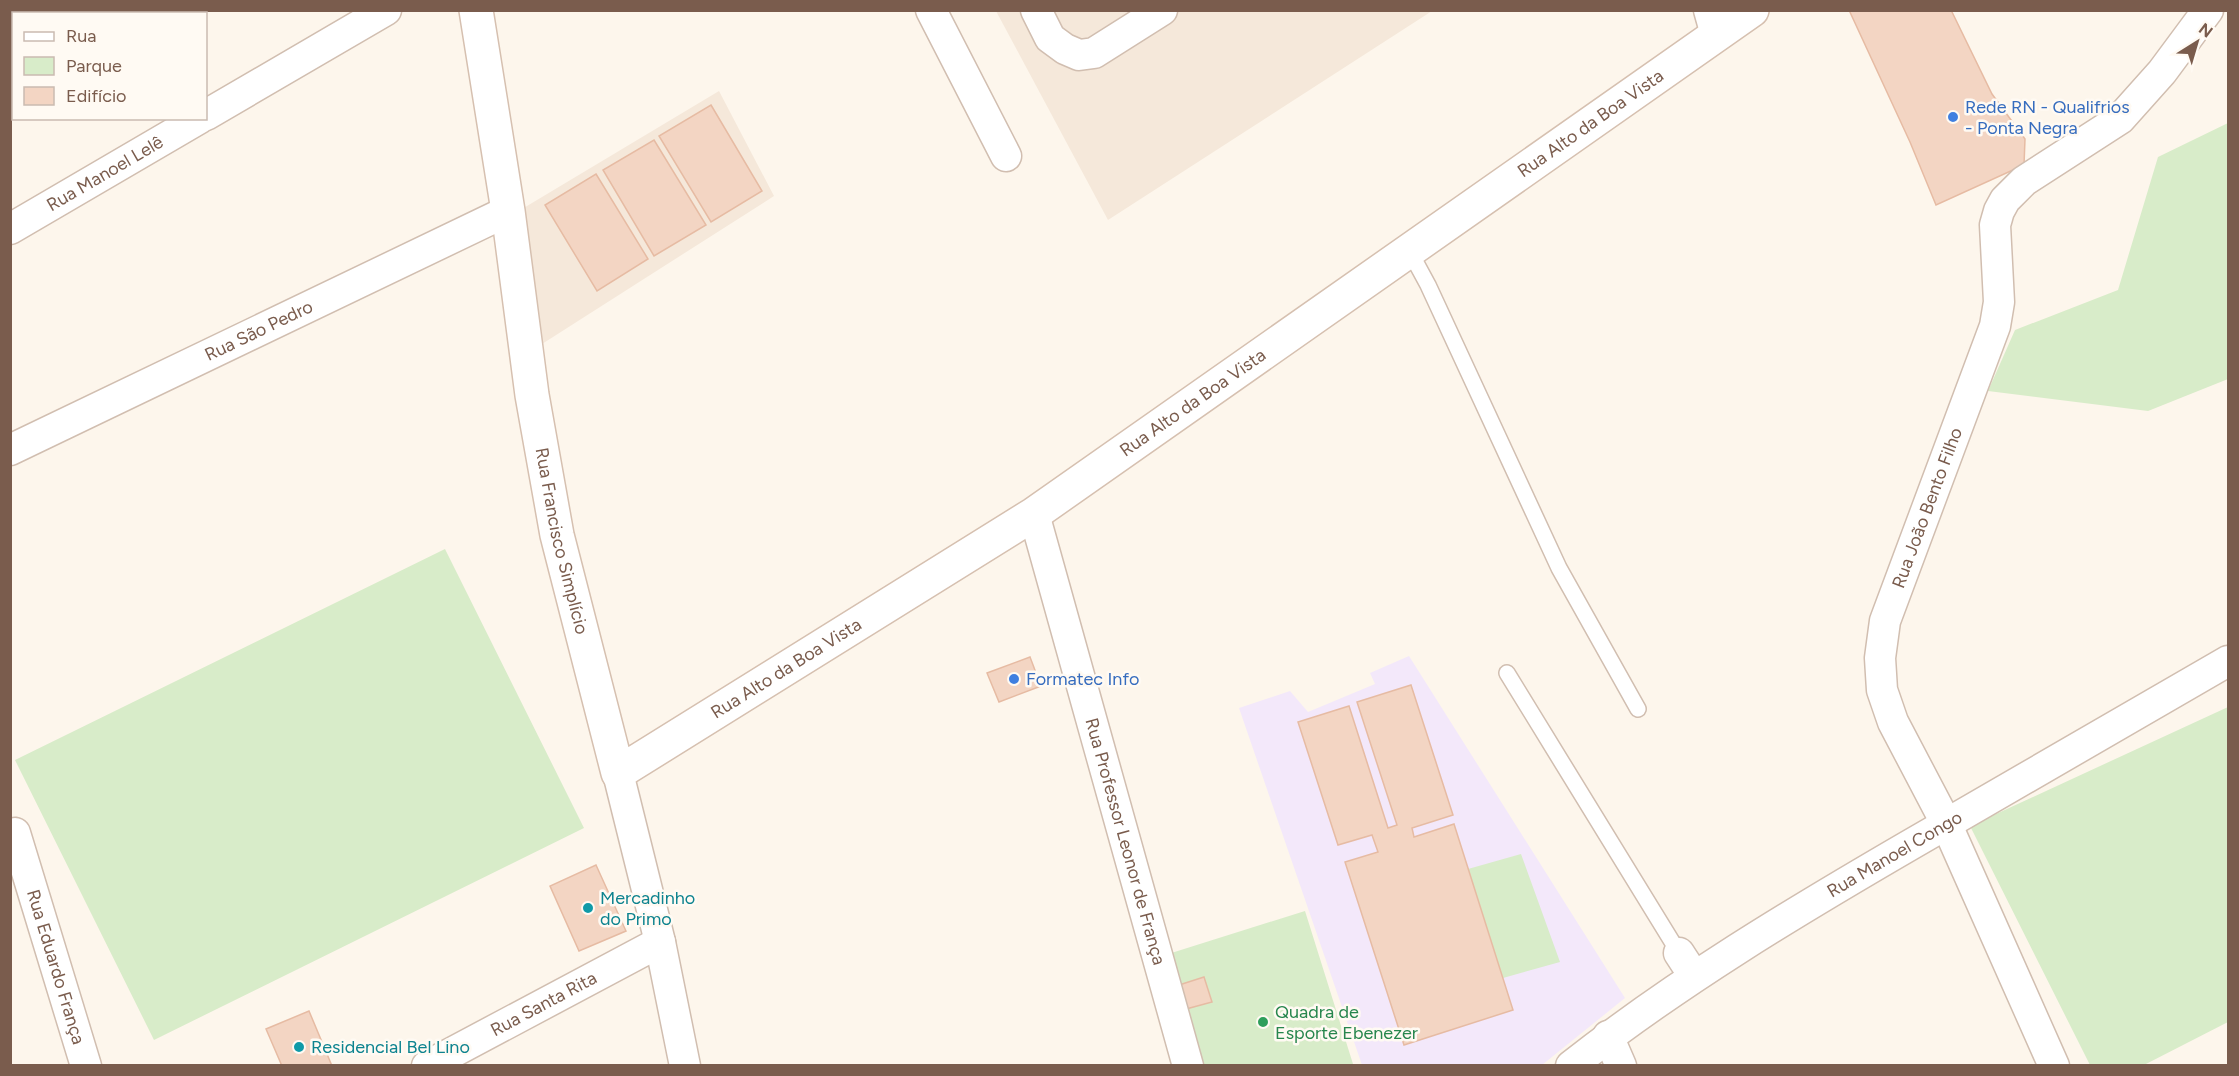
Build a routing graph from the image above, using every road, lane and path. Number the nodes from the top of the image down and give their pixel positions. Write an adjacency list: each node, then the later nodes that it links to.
1 (386, 10): 9 (street)
2 (476, 10): 12 (street, Rua Francisco Simplício)
3 (931, 10): 11 (street)
4 (1036, 10): 5 (street)
5 (1162, 10)
6 (1752, 10): 8 (street, Rua Alto da Boa Vista)
7 (2208, 10): 21 (street, Rua João Bento Filho)
8 (1712, 23): 14 (street, Rua Alto da Boa Vista)
9 (207, 114)
10 (197, 120): 13 (street, Rua Manoel Lelê)
11 (1006, 156)
12 (508, 211): 15 (street, Rua São Pedro); 20 (street, Rua Francisco Simplício)
13 (10, 229)
14 (1409, 250): 16 (street, Rua Alto da Boa Vista); 19 (lane)
15 (10, 450)
16 (1034, 514): 20 (street, Rua Alto da Boa Vista); 29 (street, Rua Professor Leonor de França)
17 (2229, 661): 21 (street, Rua Manoel Congo)
18 (1507, 673): 24 (lane)
19 (1638, 709)
20 (618, 773): 23 (street, Rua Francisco Simplício)
21 (1946, 823): 24 (street, Rua Manoel Congo); 32 (street, Rua João Bento Filho)
22 (15, 833): 26 (street, Rua Eduardo França)
23 (660, 942): 27 (street, Rua Santa Rita); 28 (street, Rua Francisco Simplício)
24 (1686, 964): 25 (street, Rua Manoel Congo)
25 (1608, 1036): 30 (street, Rua Manoel Congo); 31 (street)
26 (86, 1065)
27 (428, 1065)
28 (685, 1065)
29 (1188, 1065)
30 (1571, 1065)
31 (1621, 1065)
32 (2054, 1065)

